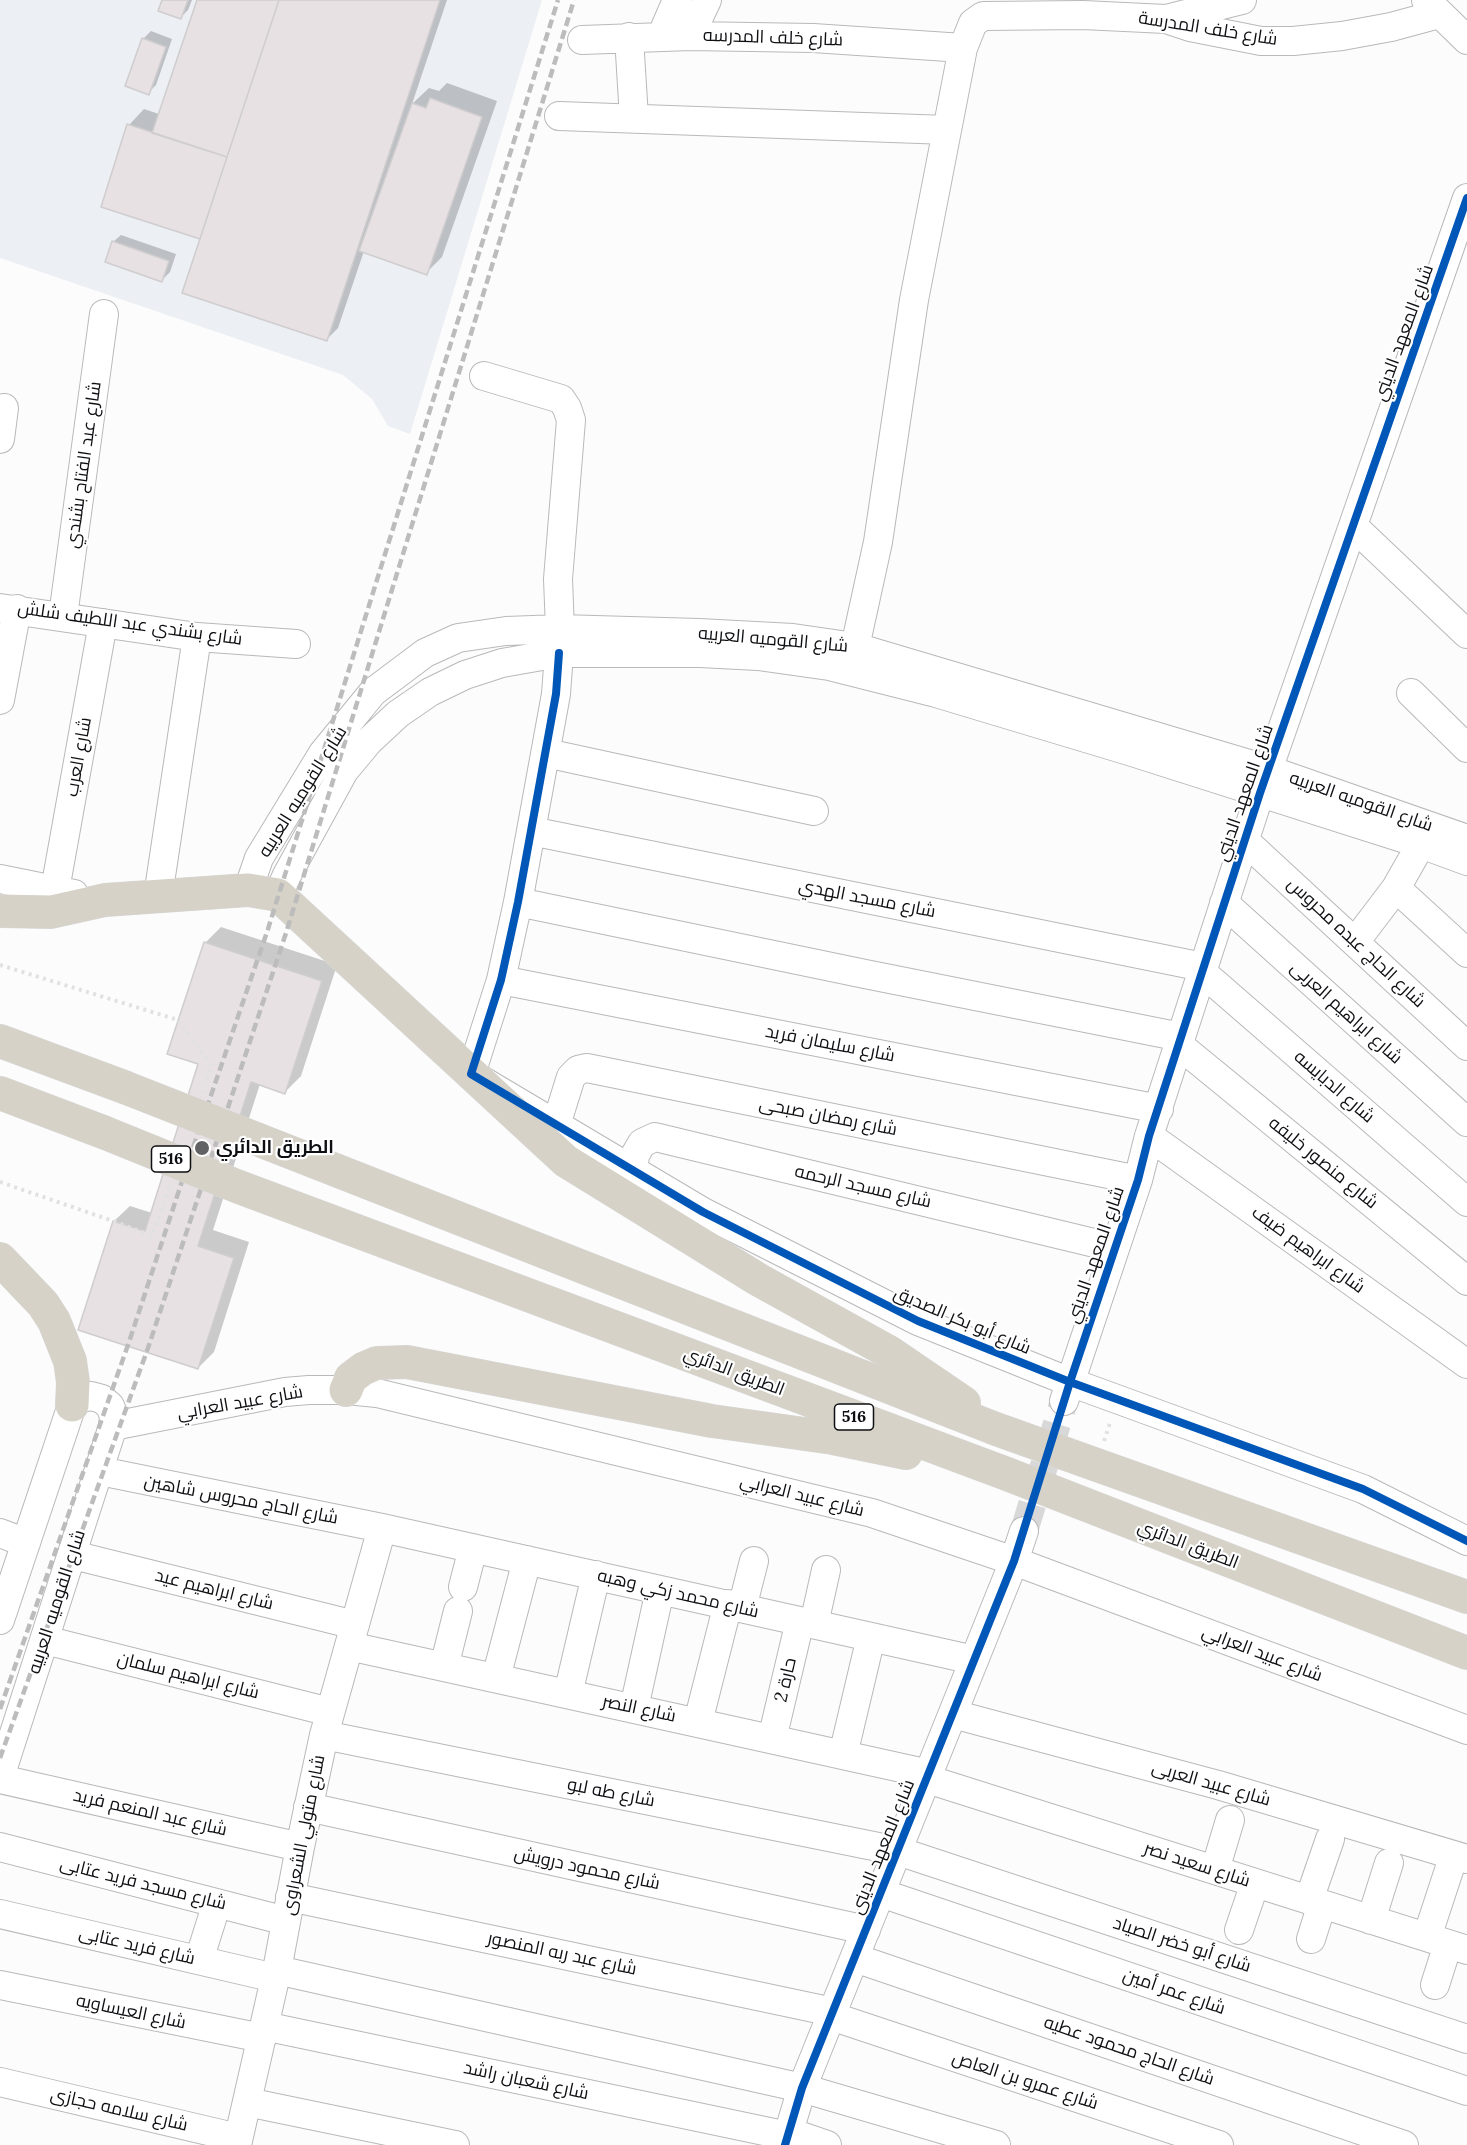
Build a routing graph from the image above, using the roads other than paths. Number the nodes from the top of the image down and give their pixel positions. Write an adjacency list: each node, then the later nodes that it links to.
1 (677, 0): 10 (street)
2 (707, 0): 7 (street)
3 (1242, 0): 6 (street)
4 (1082, 7): 6 (street, شارع خلف المدرسة); 12 (street, شارع خلف المدرسة)
5 (1432, 7): 6 (street, شارع خلف المدرسة); 8 (street)
6 (1166, 10)
7 (690, 36): 10 (street, شارع خلف المدرسه); 12 (street, شارع خلف المدرسه)
8 (1466, 36)
9 (628, 37): 10 (street, شارع خلف المدرسه); 11 (street, شارع خلف المدرسه); 14 (street)
10 (661, 37)
11 (582, 40)
12 (963, 48): 15 (street, شارع خلف المدرسة)
13 (560, 116): 14 (street)
14 (634, 118): 15 (street)
15 (947, 130): 30 (street, شارع خلف المدرسة)
16 (1467, 198): 17 (street, شارع المعهد الديني)
17 (1461, 239): 22 (street, شارع المعهد الديني)
18 (104, 314): 24 (street, شارع عبد الفتاح بشندي)
19 (484, 376): 28 (street)
20 (4, 408): 21 (street)
21 (0, 439)
22 (1353, 526): 26 (street); 35 (street, شارع المعهد الديني)
23 (8, 608): 24 (street, شارع بشندي عبد اللطيف شلش); 32 (street)
24 (63, 616): 25 (street, شارع بشندي عبد اللطيف شلش)
25 (103, 623): 27 (street, شارع بشندي عبد اللطيف شلش); 44 (street, شارع العرب)
26 (1467, 634)
27 (197, 637): 29 (street, شارع بشندي عبد اللطيف شلش); 43 (street)
28 (559, 641): 30 (street, شارع القوميه العربيه); 34 (street); 35 (street, شارع القوميه العربيه); 42 (street, شارع القوميه العربيه); 42 (street, شارع القوميه العربيه)
29 (296, 644)
30 (855, 647): 35 (street, شارع القوميه العربيه)
31 (1411, 693): 33 (street)
32 (0, 700)
33 (1467, 748)
34 (546, 753): 36 (street); 37 (street)
35 (1264, 781): 38 (street, شارع المعهد الديني); 39 (street, شارع القوميه العربيه); 39 (street, شارع القوميه العربيه)
36 (814, 810)
37 (531, 831): 45 (street); 50 (street, شارع مسجد الهدي)
38 (1244, 840): 46 (street, شارع المعهد الديني); 48 (street, شارع الحاج عبده محروس)
39 (1455, 845): 41 (street)
40 (0, 879): 44 (street)
41 (1396, 888): 48 (street); 49 (street)
42 (263, 892): 43 (highway); 55 (highway)
43 (158, 896): 44 (highway)
44 (53, 901): 47 (highway)
45 (518, 902): 51 (street); 53 (street)
46 (1224, 903): 50 (street, شارع المعهد الديني); 58 (street, شارع ابراهيم العربى)
47 (0, 911)
48 (1355, 942): 54 (street, شارع الحاج عبده محروس)
49 (1467, 953)
50 (1202, 969): 53 (street, شارع المعهد الديني); 63 (street, شارع الدبايسه)
51 (501, 980): 55 (street); 57 (street, شارع سليمان فريد)
52 (0, 1041): 72 (highway, 516, bridge)
53 (1180, 1041): 57 (street, شارع المعهد الديني); 66 (street, شارع منصور خليفه)
54 (1467, 1046)
55 (471, 1074): 59 (street, شارع أبو بكر الصديق); 72 (highway)
56 (0, 1093): 74 (highway, الطريق الدائري / 516, bridge)
57 (1159, 1109): 60 (street, شارع المعهد الديني)
58 (1467, 1122)
59 (556, 1125): 61 (street, شارع أبو بكر الصديق); 62 (street, شارع رمضان صبحى)
60 (1149, 1136): 62 (street, شارع المعهد الديني); 67 (street, شارع ابراهيم ضيف)
61 (633, 1172): 64 (street, شارع مسجد الرحمه); 69 (street, شارع أبو بكر الصديق)
62 (1138, 1180): 64 (street, شارع المعهد الديني)
63 (1467, 1202)
64 (1115, 1248): 69 (street, شارع المعهد الديني)
65 (0, 1259): 70 (highway)
66 (1467, 1281)
67 (1467, 1364)
68 (346, 1390): 71 (street, شارع عبيد العرابي); 74 (highway); 83 (street, شارع عبيد العرابي)
69 (1067, 1391): 78 (street, شارع أبو بكر الصديق)
70 (72, 1405): 71 (street); 77 (street)
71 (113, 1426): 73 (street, شارع القوميه العربيه)
72 (996, 1429): 87 (highway, 516)
73 (100, 1471): 75 (street, شارع الحاج محروس شاهين); 80 (street, شارع القوميه العربيه)
74 (1007, 1474): 94 (highway, الطريق الدائري / 516)
75 (382, 1528): 79 (street, شارع محمد زكي وهبه); 91 (street, شارع متولي الشعراوى)
76 (1024, 1531): 83 (street)
77 (13, 1538): 89 (street)
78 (1467, 1541)
79 (473, 1548): 81 (street, شارع محمد زكي وهبه); 96 (street)
80 (73, 1555): 91 (street, شارع ابراهيم عيد); 93 (street, شارع القوميه العربيه)
81 (527, 1560): 85 (street, شارع محمد زكي وهبه); 97 (street)
82 (754, 1561): 88 (street)
83 (1014, 1561): 95 (street, شارع المعهد الدينى); 103 (street, شارع عبيد العرابي)
84 (826, 1570): 90 (street, حارة 2)
85 (596, 1575): 86 (street, شارع محمد زكي وهبه); 98 (street)
86 (660, 1590): 88 (street, شارع محمد زكي وهبه); 99 (street)
87 (1467, 1597)
88 (735, 1606): 90 (street, شارع محمد زكي وهبه); 101 (street)
89 (0, 1620)
90 (807, 1622): 92 (street, شارع محمد زكي وهبه); 104 (street, حارة 2)
91 (352, 1636): 96 (street, شارع النصر); 102 (street, شارع متولي الشعراوى)
92 (871, 1637): 95 (street, شارع محمد زكي وهبه); 105 (street)
93 (45, 1640): 102 (street, شارع ابراهيم سلمان); 107 (street, شارع القوميه العربيه)
94 (1467, 1653)
95 (974, 1660): 100 (street, شارع المعهد الدينى)
96 (444, 1667): 97 (street, شارع النصر)
97 (496, 1678): 98 (street, شارع النصر)
98 (568, 1694): 99 (street, شارع النصر)
99 (634, 1708): 101 (street, شارع النصر)
100 (953, 1714): 106 (street, شارع المعهد الدينى); 114 (street, شارع عبيد العربى)
101 (698, 1722): 104 (street, شارع النصر)
102 (327, 1724): 108 (street, شارع متولي الشعراوى); 113 (street, شارع طه لبو)
103 (1467, 1730)
104 (772, 1739): 105 (street, شارع النصر)
105 (843, 1755): 106 (street, شارع النصر)
106 (928, 1777): 113 (street, شارع المعهد الدينى); 116 (street, شارع سعيد نصر)
107 (0, 1778): 112 (street, شارع عبد المنعم فريد)
108 (308, 1807): 112 (street, شارع متولي الشعراوى); 124 (street, شارع محمود درويش)
109 (1230, 1820): 116 (street)
110 (1330, 1839): 119 (street)
111 (0, 1847): 120 (street, شارع مسجد فريد عتابى)
112 (300, 1847): 121 (street, شارع متولي الشعراوى)
113 (898, 1851): 118 (street, شارع المعهد الدينى); 135 (street, شارع أبو خضر الصياد)
114 (1461, 1857): 127 (street)
115 (1389, 1863): 123 (street)
116 (1215, 1870): 117 (street, شارع سعيد نصر)
117 (1255, 1883): 119 (street, شارع سعيد نصر); 125 (street)
118 (881, 1893): 124 (street, شارع المعهد الدينى); 138 (street, شارع عمر أمين)
119 (1316, 1902): 123 (street, شارع سعيد نصر); 126 (street)
120 (217, 1903): 121 (street, شارع مسجد فريد عتابى); 129 (street)
121 (288, 1909): 130 (street, شارع متولي الشعراوى); 133 (street, شارع عبد ربه المنصور)
122 (0, 1914): 129 (street, شارع فريد عتابى)
123 (1371, 1920): 127 (street, شارع سعيد نصر)
124 (866, 1930): 128 (street, شارع المعهد الدينى)
125 (1239, 1930)
126 (1311, 1939)
127 (1447, 1944): 132 (street)
128 (855, 1958): 133 (street, شارع المعهد الدينى); 146 (street, شارع الحاج محمود عطيه)
129 (199, 1960): 130 (street, شارع فريد عتابى)
130 (276, 1974): 134 (street, شارع متولي الشعراوى); 137 (street, شارع فريد عتابى)
131 (0, 1985): 134 (street, شارع العيساويه)
132 (1435, 1985)
133 (832, 2014): 137 (street, شارع المعهد الدينى); 145 (street, شارع عمرو بن العاص)
134 (263, 2032): 139 (street, شارع متولي الشعراوى); 140 (street, شارع شعبان راشد)
135 (1467, 2039)
136 (0, 2082): 141 (street, شارع سلامه حجازى)
137 (802, 2088): 140 (street, شارع المعهد الدينى); 144 (street, شارع فريد عتابى)
138 (1467, 2091)
139 (247, 2102): 141 (street, شارع متولي الشعراوى); 142 (street)
140 (787, 2138): 143 (street, شارع شعبان راشد)
141 (237, 2142)
142 (455, 2145)
143 (827, 2145)
144 (996, 2145)
145 (1219, 2145)
146 (1404, 2145)

